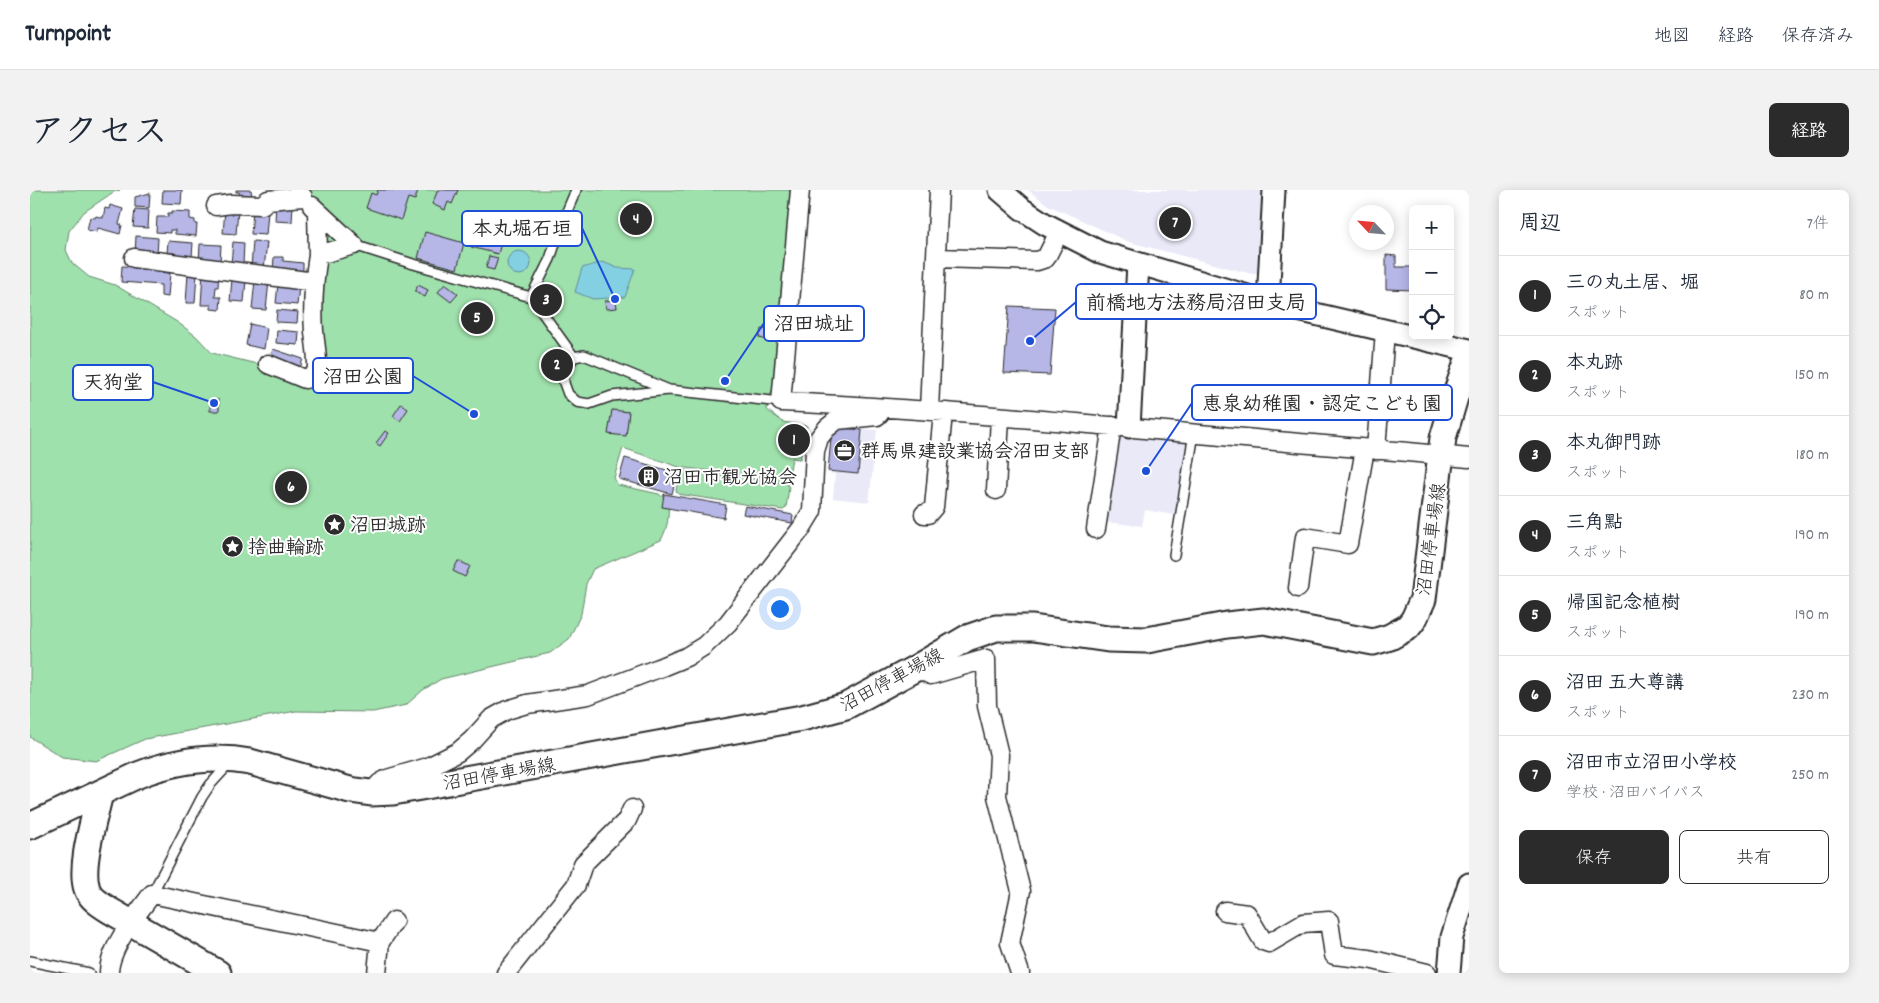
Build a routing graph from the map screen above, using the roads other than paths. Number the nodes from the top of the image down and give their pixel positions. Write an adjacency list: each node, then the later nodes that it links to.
1 (576, 190): 16 (lane)
2 (800, 190): 24 (street)
3 (939, 190): 13 (street)
4 (1000, 190): 9 (street)
5 (1274, 190): 17 (street)
6 (302, 193): 7 (street); 8 (street)
7 (216, 206)
8 (317, 211): 10 (street); 11 (street)
9 (1058, 232): 13 (street); 14 (street)
10 (354, 245): 11 (street); 16 (lane)
11 (318, 256): 15 (street)
12 (134, 258): 15 (street)
13 (937, 258): 26 (street)
14 (1138, 264): 17 (street); 28 (street)
15 (314, 282): 22 (street)
16 (531, 297): 20 (lane)
17 (1268, 302): 18 (street)
18 (1385, 331): 19 (street); 30 (street)
19 (1469, 350)
20 (574, 357): 23 (lane); 23 (lane)
21 (1469, 357): 31 (main road, 沼田停車場線)
22 (268, 364)
23 (669, 390): 24 (lane)
24 (781, 402): 25 (street)
25 (886, 407): 26 (street); 41 (street)
26 (936, 411): 27 (street); 34 (street)
27 (1000, 418): 28 (street); 33 (street)
28 (1121, 427): 29 (street); 35 (street)
29 (1194, 433): 30 (street); 36 (lane)
30 (1371, 449): 31 (street); 37 (street)
31 (1441, 455): 32 (street); 38 (main road, 沼田停車場線)
32 (1469, 458)
33 (996, 490)
34 (924, 514)
35 (1096, 529)
36 (1174, 555)
37 (1298, 588)
38 (916, 668): 41 (main road, 沼田停車場線); 56 (street)
39 (234, 759): 40 (main road, 沼田停車場線); 41 (main road, 沼田停車場線); 45 (lane)
40 (100, 793): 43 (main road, 沼田停車場線); 48 (main road)
41 (371, 794)
42 (632, 809): 55 (street)
43 (30, 826)
44 (1469, 884): 58 (street)
45 (152, 894): 48 (street); 49 (street)
46 (1226, 910): 57 (street)
47 (394, 921): 49 (street)
48 (130, 922): 52 (street); 53 (main road)
49 (380, 942): 54 (street)
50 (30, 961): 51 (lane)
51 (89, 973)
52 (109, 973)
53 (218, 973)
54 (377, 973)
55 (506, 973)
56 (1020, 973)
57 (1427, 973)
58 (1449, 973)

